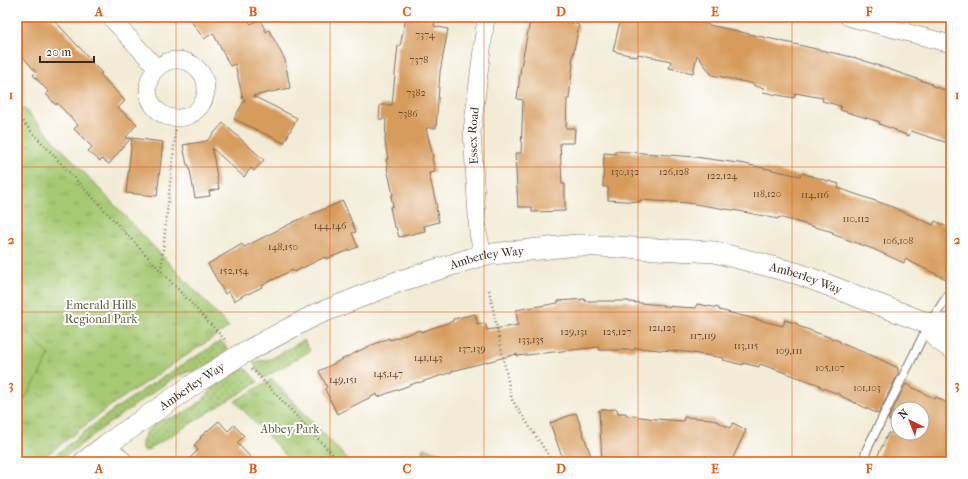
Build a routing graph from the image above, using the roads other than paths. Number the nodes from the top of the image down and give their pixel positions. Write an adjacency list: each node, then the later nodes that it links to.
1 (110, 17): 5 (street)
2 (486, 17): 6 (street, Essex Road)
3 (848, 17): 4 (street)
4 (951, 44)
5 (157, 68): 5 (street)
6 (483, 255): 8 (street, Amberley Way); 11 (street, Amberley Way)
7 (951, 291): 8 (lane)
8 (929, 324): 9 (street, Amberley Way); 10 (street); 14 (lane)
9 (951, 325)
10 (951, 348)
11 (106, 445): 12 (street, Amberley Way); 13 (street)
12 (84, 462)
13 (125, 462)
14 (863, 462)

